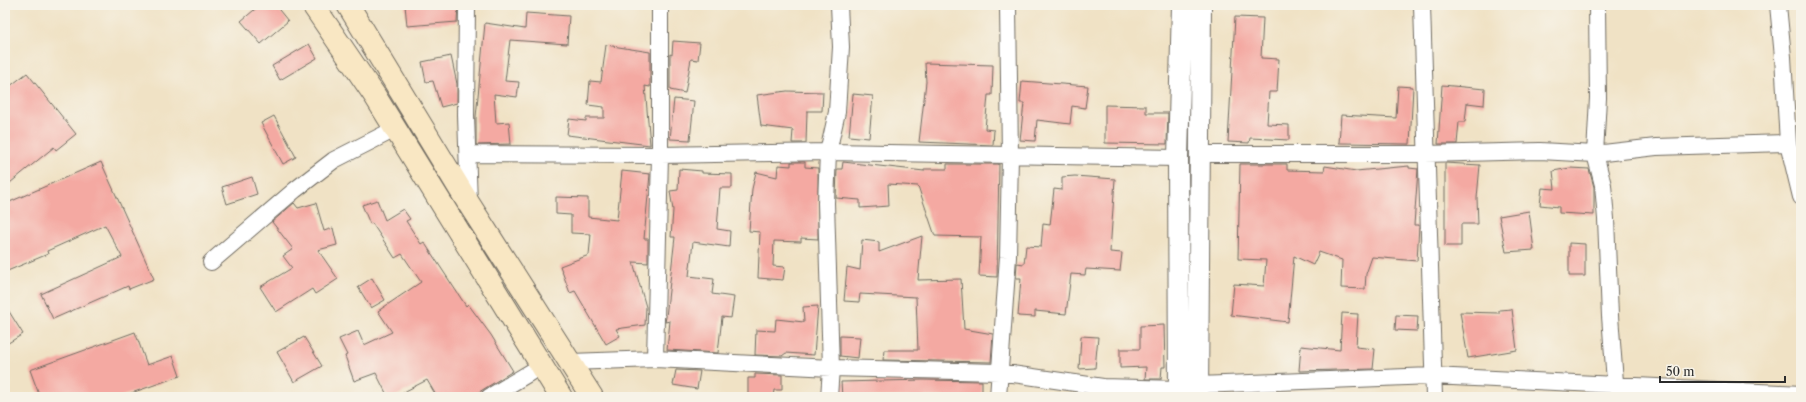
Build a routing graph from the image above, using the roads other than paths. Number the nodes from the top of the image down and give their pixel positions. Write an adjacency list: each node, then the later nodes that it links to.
1 (313, 5): 12 (main road)
2 (348, 5): 23 (main road)
3 (466, 5): 15 (street)
4 (660, 5): 19 (street)
5 (839, 5): 14 (street)
6 (1008, 5): 20 (street)
7 (1182, 5): 21 (street)
8 (1201, 5): 16 (street)
9 (1422, 5): 17 (street)
10 (1597, 5): 18 (street)
11 (1778, 5): 13 (street)
12 (395, 129): 24 (street); 27 (main road)
13 (1788, 143): 18 (street); 22 (street)
14 (828, 152): 19 (street); 20 (street); 28 (street)
15 (469, 154): 19 (street); 23 (street)
16 (1200, 154): 17 (street); 32 (street)
17 (1425, 154): 18 (street); 30 (street)
18 (1594, 154): 31 (street)
19 (660, 155): 25 (street)
20 (1010, 156): 21 (street); 29 (street)
21 (1178, 158): 32 (street)
22 (1801, 197)
23 (469, 204): 26 (main road)
24 (211, 262)
25 (654, 360): 26 (street); 28 (street)
26 (570, 362): 36 (main road)
27 (541, 366): 34 (street); 35 (main road)
28 (831, 368): 29 (street); 37 (street)
29 (999, 372): 32 (street); 38 (street)
30 (1432, 376): 31 (street); 32 (street); 39 (street)
31 (1615, 391): 33 (street)
32 (1188, 392)
33 (1801, 394)
34 (489, 397)
35 (561, 397)
36 (592, 397)
37 (829, 397)
38 (998, 397)
39 (1434, 397)

